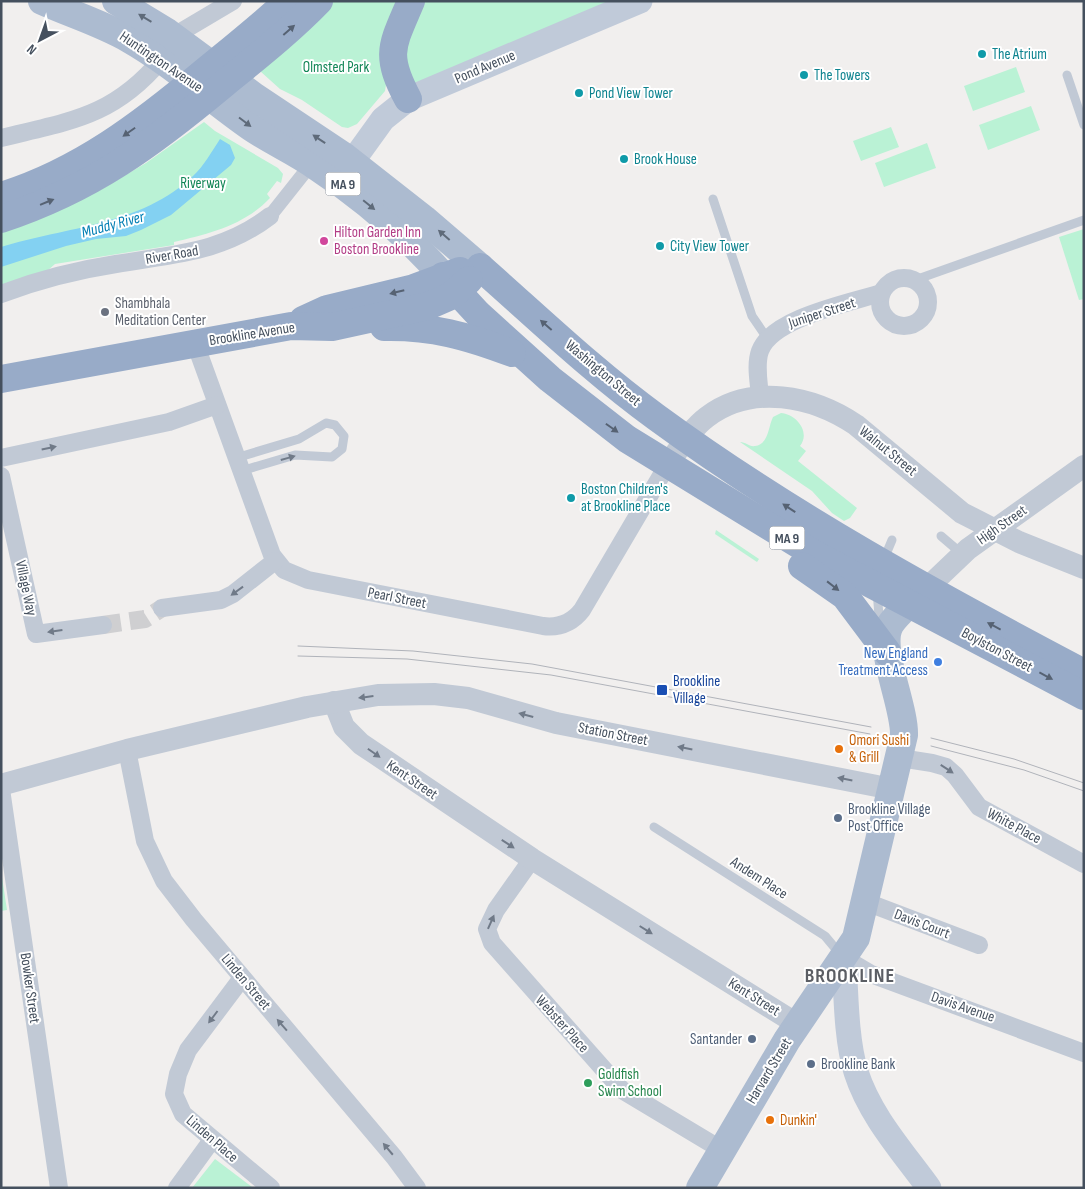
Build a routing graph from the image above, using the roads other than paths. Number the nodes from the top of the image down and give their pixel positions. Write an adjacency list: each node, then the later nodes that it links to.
1 (42, 1): 9 (main road, Huntington Avenue / MA 9)
2 (82, 1): 9 (main road)
3 (116, 1): 10 (main road, Huntington Avenue / MA 9, one-way to 3)
4 (233, 1): 10 (street)
5 (288, 1): 11 (highway)
6 (319, 1): 11 (highway, one-way to 6)
7 (412, 1): 14 (highway)
8 (640, 1): 14 (main road, Pond Avenue)
9 (118, 33): 12 (main road, Huntington Avenue / MA 9)
10 (174, 36): 16 (main road, Huntington Avenue / MA 9)
11 (249, 49): 15 (highway)
12 (162, 60): 18 (street); 19 (main road, Huntington Avenue / MA 9, one-way to 19)
13 (1067, 75): 17 (lane)
14 (408, 99): 20 (main road, Pond Avenue)
15 (176, 110): 22 (highway, one-way to 22); 25 (highway, one-way to 15)
16 (284, 116): 20 (main road, Washington Street / MA 9, one-way to 16)
17 (1084, 125)
18 (1, 138)
19 (270, 139): 21 (main road, Washington Street / MA 9)
20 (352, 162): 27 (main road, Washington Street / MA 9, one-way to 20)
21 (312, 163): 24 (street, River Road); 29 (main road, Washington Street / MA 9, one-way to 29)
22 (1, 196)
23 (713, 199): 34 (lane)
24 (270, 216): 31 (street, River Road)
25 (1, 219)
26 (1084, 220): 28 (lane)
27 (480, 267): 29 (highway, Brookline Avenue); 40 (highway, Washington Street / MA 9, one-way to 27)
28 (915, 280): 30 (street); 30 (street)
29 (450, 284): 32 (highway, one-way to 32); 33 (highway, Brookline Avenue); 36 (highway, Washington Street / MA 9)
30 (881, 293): 34 (street, Juniper Street)
31 (1, 294)
32 (291, 326): 33 (highway, Brookline Avenue); 35 (highway, Brookline Avenue)
33 (332, 327): 36 (highway)
34 (767, 338): 38 (street)
35 (196, 343): 37 (highway, Brookline Avenue); 39 (street)
36 (527, 358): 43 (highway, Washington Street / MA 9, one-way to 43)
37 (1, 379)
38 (760, 397): 40 (street, Walnut Street); 46 (street, Walnut Street)
39 (217, 405): 41 (street, one-way to 39); 42 (street)
40 (686, 439): 43 (street, Walnut Street); 50 (highway, Washington Street / MA 9, one-way to 40)
41 (1, 458)
42 (239, 464): 42 (lane, one-way to 42); 49 (street)
43 (668, 464): 49 (street, Pearl Street); 50 (highway, Washington Street / MA 9); 55 (highway, one-way to 55)
44 (1084, 466): 46 (street, High Street)
45 (1, 476): 54 (street, Village Way, one-way to 45)
46 (994, 531): 48 (street, High Street); 51 (street, Walnut Street)
47 (941, 536): 48 (lane)
48 (962, 554): 52 (street, High Street)
49 (275, 561): 53 (street, one-way to 53)
50 (881, 568): 52 (highway, Washington Street / MA 9); 55 (lane)
51 (1084, 568)
52 (918, 597): 55 (main road); 56 (highway, Boylston Street / MA 9, one-way to 52); 57 (highway, Boylston Street / MA 9, one-way to 57)
53 (162, 608)
54 (103, 625)
55 (887, 652): 59 (main road)
56 (1084, 673)
57 (1084, 696)
58 (334, 702): 60 (street); 62 (street, Station Street, one-way to 58); 64 (street, Kent Street, one-way to 64)
59 (902, 745): 62 (main road); 65 (street, White Place, one-way to 65)
60 (127, 750): 61 (street); 69 (street, Linden Street)
61 (1, 787): 74 (street, Bowker Street)
62 (892, 789): 66 (main road)
63 (654, 827): 68 (lane, Andem Place)
64 (532, 859): 70 (street, Kent Street, one-way to 70); 73 (street, Webster Place, one-way to 64)
65 (1084, 864)
66 (866, 902): 67 (street, Davis Court); 68 (main road)
67 (979, 945)
68 (844, 958): 70 (main road, Harvard Street); 71 (street, Davis Avenue); 79 (main road)
69 (242, 978): 72 (street, Linden Place, one-way to 72); 77 (street, Linden Street, one-way to 69)
70 (797, 1024): 73 (main road, Harvard Street)
71 (1084, 1053)
72 (212, 1140): 75 (street); 76 (street, Linden Place)
73 (722, 1150): 78 (main road, Harvard Street)
74 (58, 1188)
75 (177, 1188)
76 (271, 1188)
77 (417, 1188)
78 (700, 1188)
79 (929, 1188)

